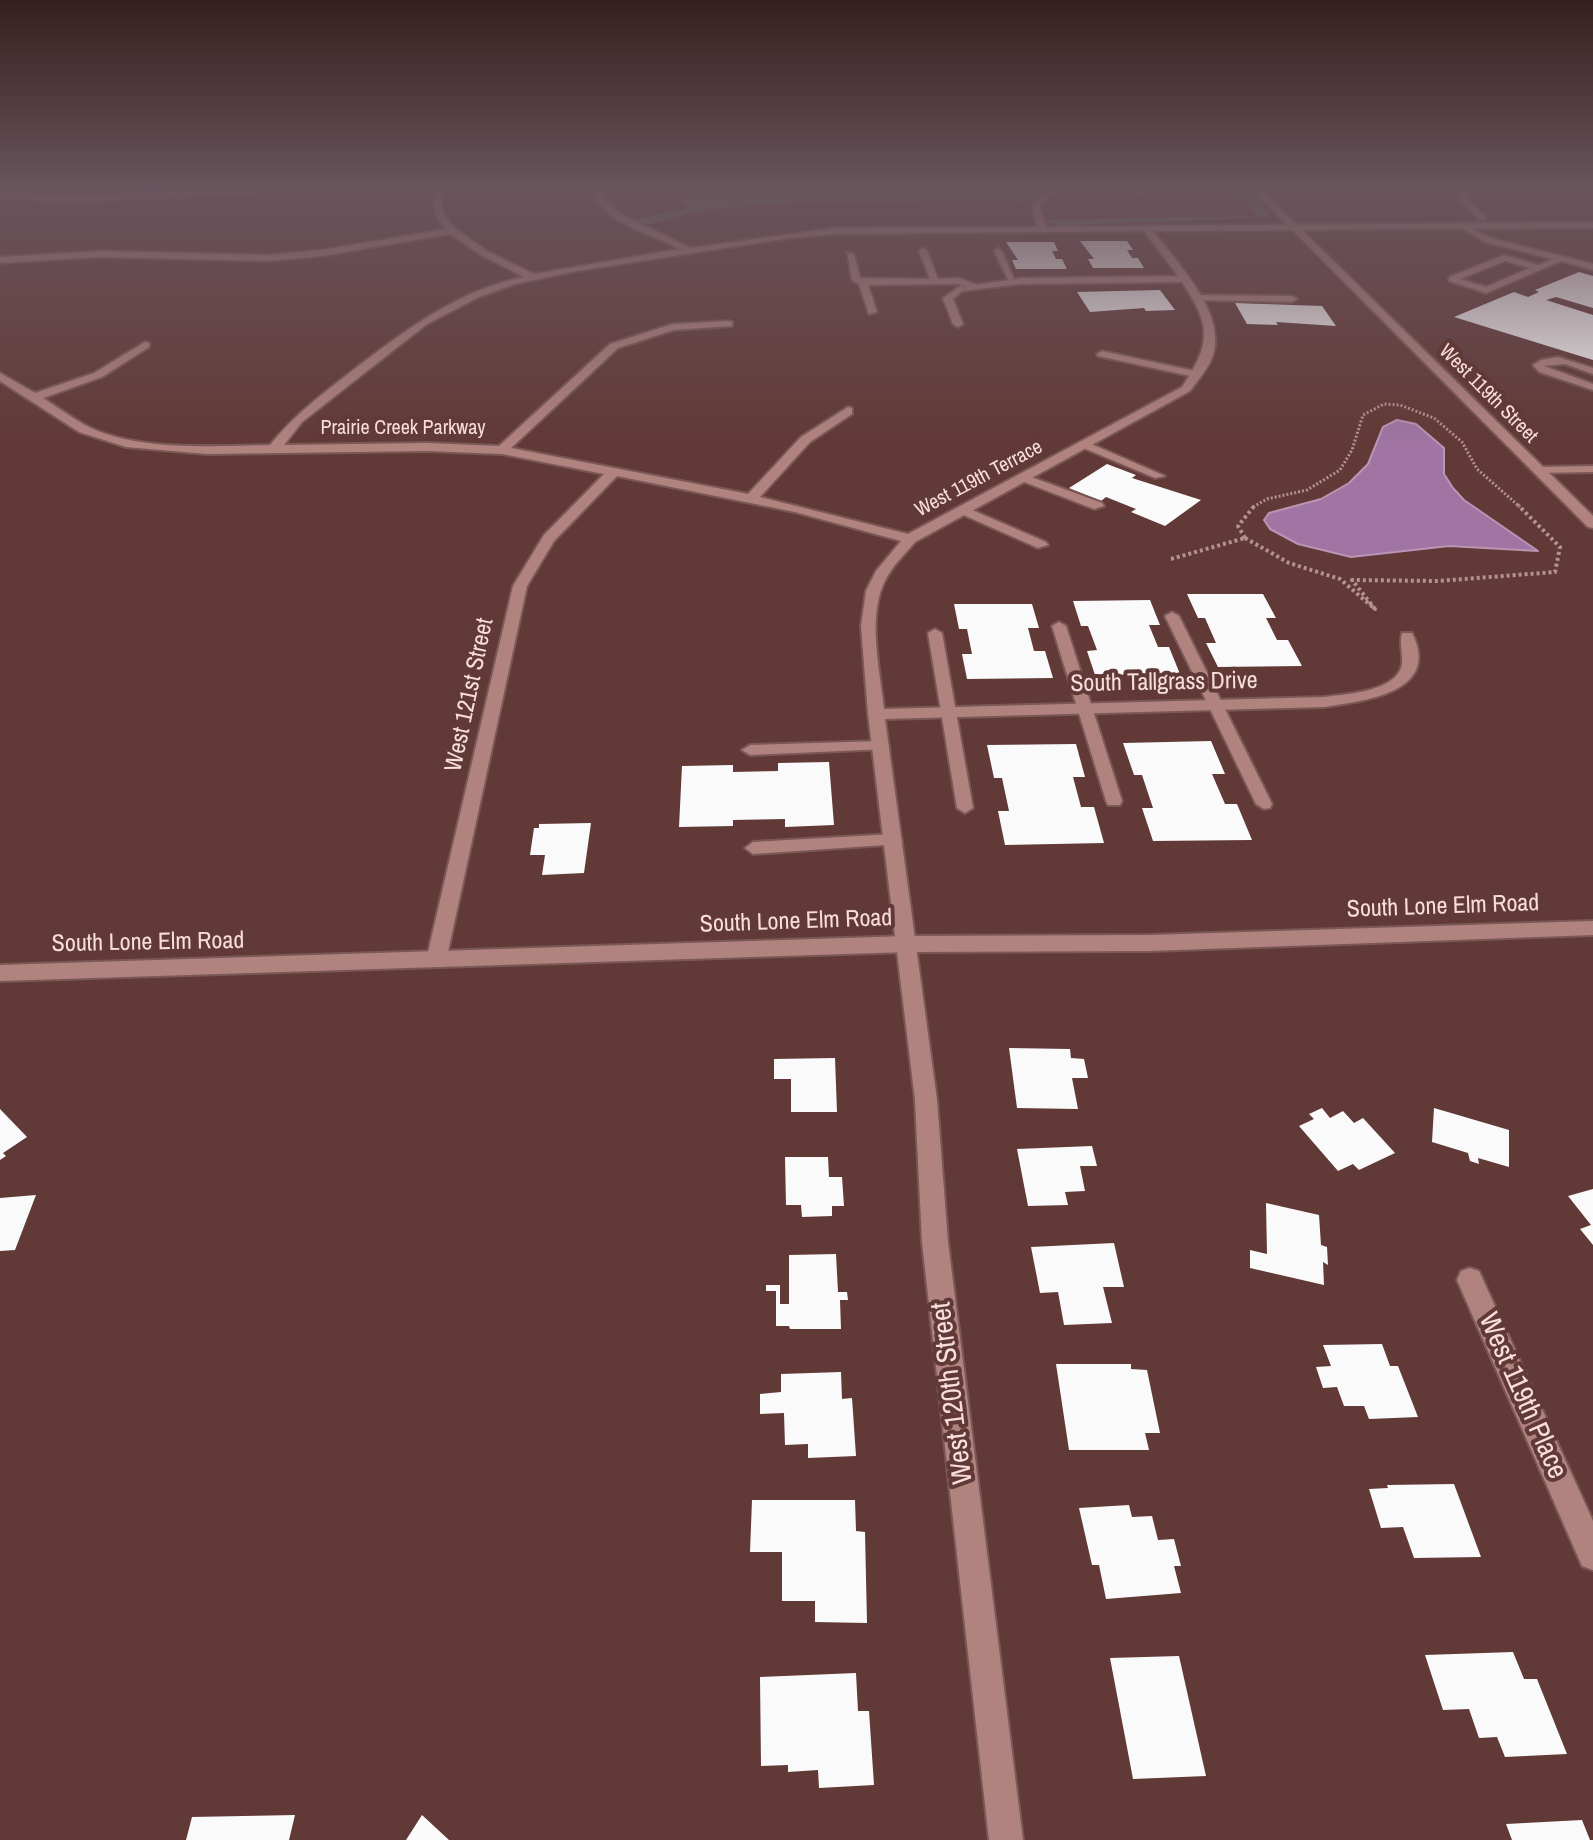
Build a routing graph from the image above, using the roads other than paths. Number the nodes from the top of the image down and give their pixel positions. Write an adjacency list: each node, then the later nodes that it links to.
1 (526, 274): 10 (street)
2 (550, 274): 10 (street)
3 (855, 274): 13 (lane)
4 (932, 274): 12 (lane)
5 (1009, 274): 14 (lane)
6 (1178, 274): 11 (street, West 119th Terrace)
7 (1342, 274): 34 (street, West 119th Street)
8 (1465, 274): 9 (lane)
9 (1525, 274)
10 (532, 277): 31 (street)
11 (1182, 279): 14 (street); 17 (street, West 119th Terrace)
12 (935, 281): 13 (lane); 15 (lane)
13 (863, 282): 19 (lane)
14 (1013, 282): 15 (street)
15 (977, 286): 16 (street)
16 (962, 288): 21 (lane)
17 (1198, 298): 18 (lane); 25 (street, West 119th Terrace)
18 (1292, 299)
19 (872, 312)
20 (728, 324): 32 (street)
21 (958, 324)
22 (145, 345): 28 (street)
23 (1102, 354): 25 (lane)
24 (1593, 371): 27 (lane)
25 (1195, 374): 30 (street, West 119th Terrace)
26 (0, 376): 28 (street, Prairie Creek Parkway)
27 (1593, 387)
28 (33, 398): 31 (street, Prairie Creek Parkway)
29 (848, 411): 38 (street)
30 (1085, 445): 36 (lane); 37 (street, West 119th Terrace)
31 (274, 449): 32 (street, Prairie Creek Parkway)
32 (502, 450): 35 (street, Prairie Creek Parkway)
33 (1593, 469): 34 (lane)
34 (1538, 470): 41 (street, West 119th Street)
35 (614, 472): 38 (street, Prairie Creek Parkway); 61 (street, West 121st Street)
36 (1159, 476)
37 (1023, 478): 39 (lane); 40 (street, West 119th Terrace)
38 (751, 499): 42 (street, Prairie Creek Parkway)
39 (1098, 506)
40 (963, 510): 42 (street, West 119th Terrace); 43 (lane)
41 (1593, 524)
42 (910, 539): 51 (street, West 119th Terrace)
43 (1042, 545)
44 (1172, 616): 48 (lane)
45 (1059, 626): 49 (lane)
46 (935, 633): 50 (lane)
47 (1407, 636): 48 (street, South Tallgrass Drive)
48 (1217, 706): 49 (street, South Tallgrass Drive); 55 (lane)
49 (1085, 709): 50 (street, South Tallgrass Drive); 54 (lane)
50 (948, 712): 51 (street, South Tallgrass Drive); 56 (lane)
51 (876, 714): 52 (street, West 119th Terrace)
52 (881, 746): 53 (lane); 57 (street, West 119th Terrace)
53 (750, 750)
54 (1114, 801)
55 (1264, 804)
56 (965, 808)
57 (894, 840): 58 (lane); 60 (street, West 119th Terrace)
58 (753, 848)
59 (1593, 928): 60 (street, South Lone Elm Road)
60 (908, 944): 61 (street, South Lone Elm Road); 65 (street, West 120th Street)
61 (436, 961): 62 (street, South Lone Elm Road)
62 (0, 973)
63 (1470, 1280): 64 (street, West 119th Place)
64 (1593, 1555)
65 (1006, 1840)

